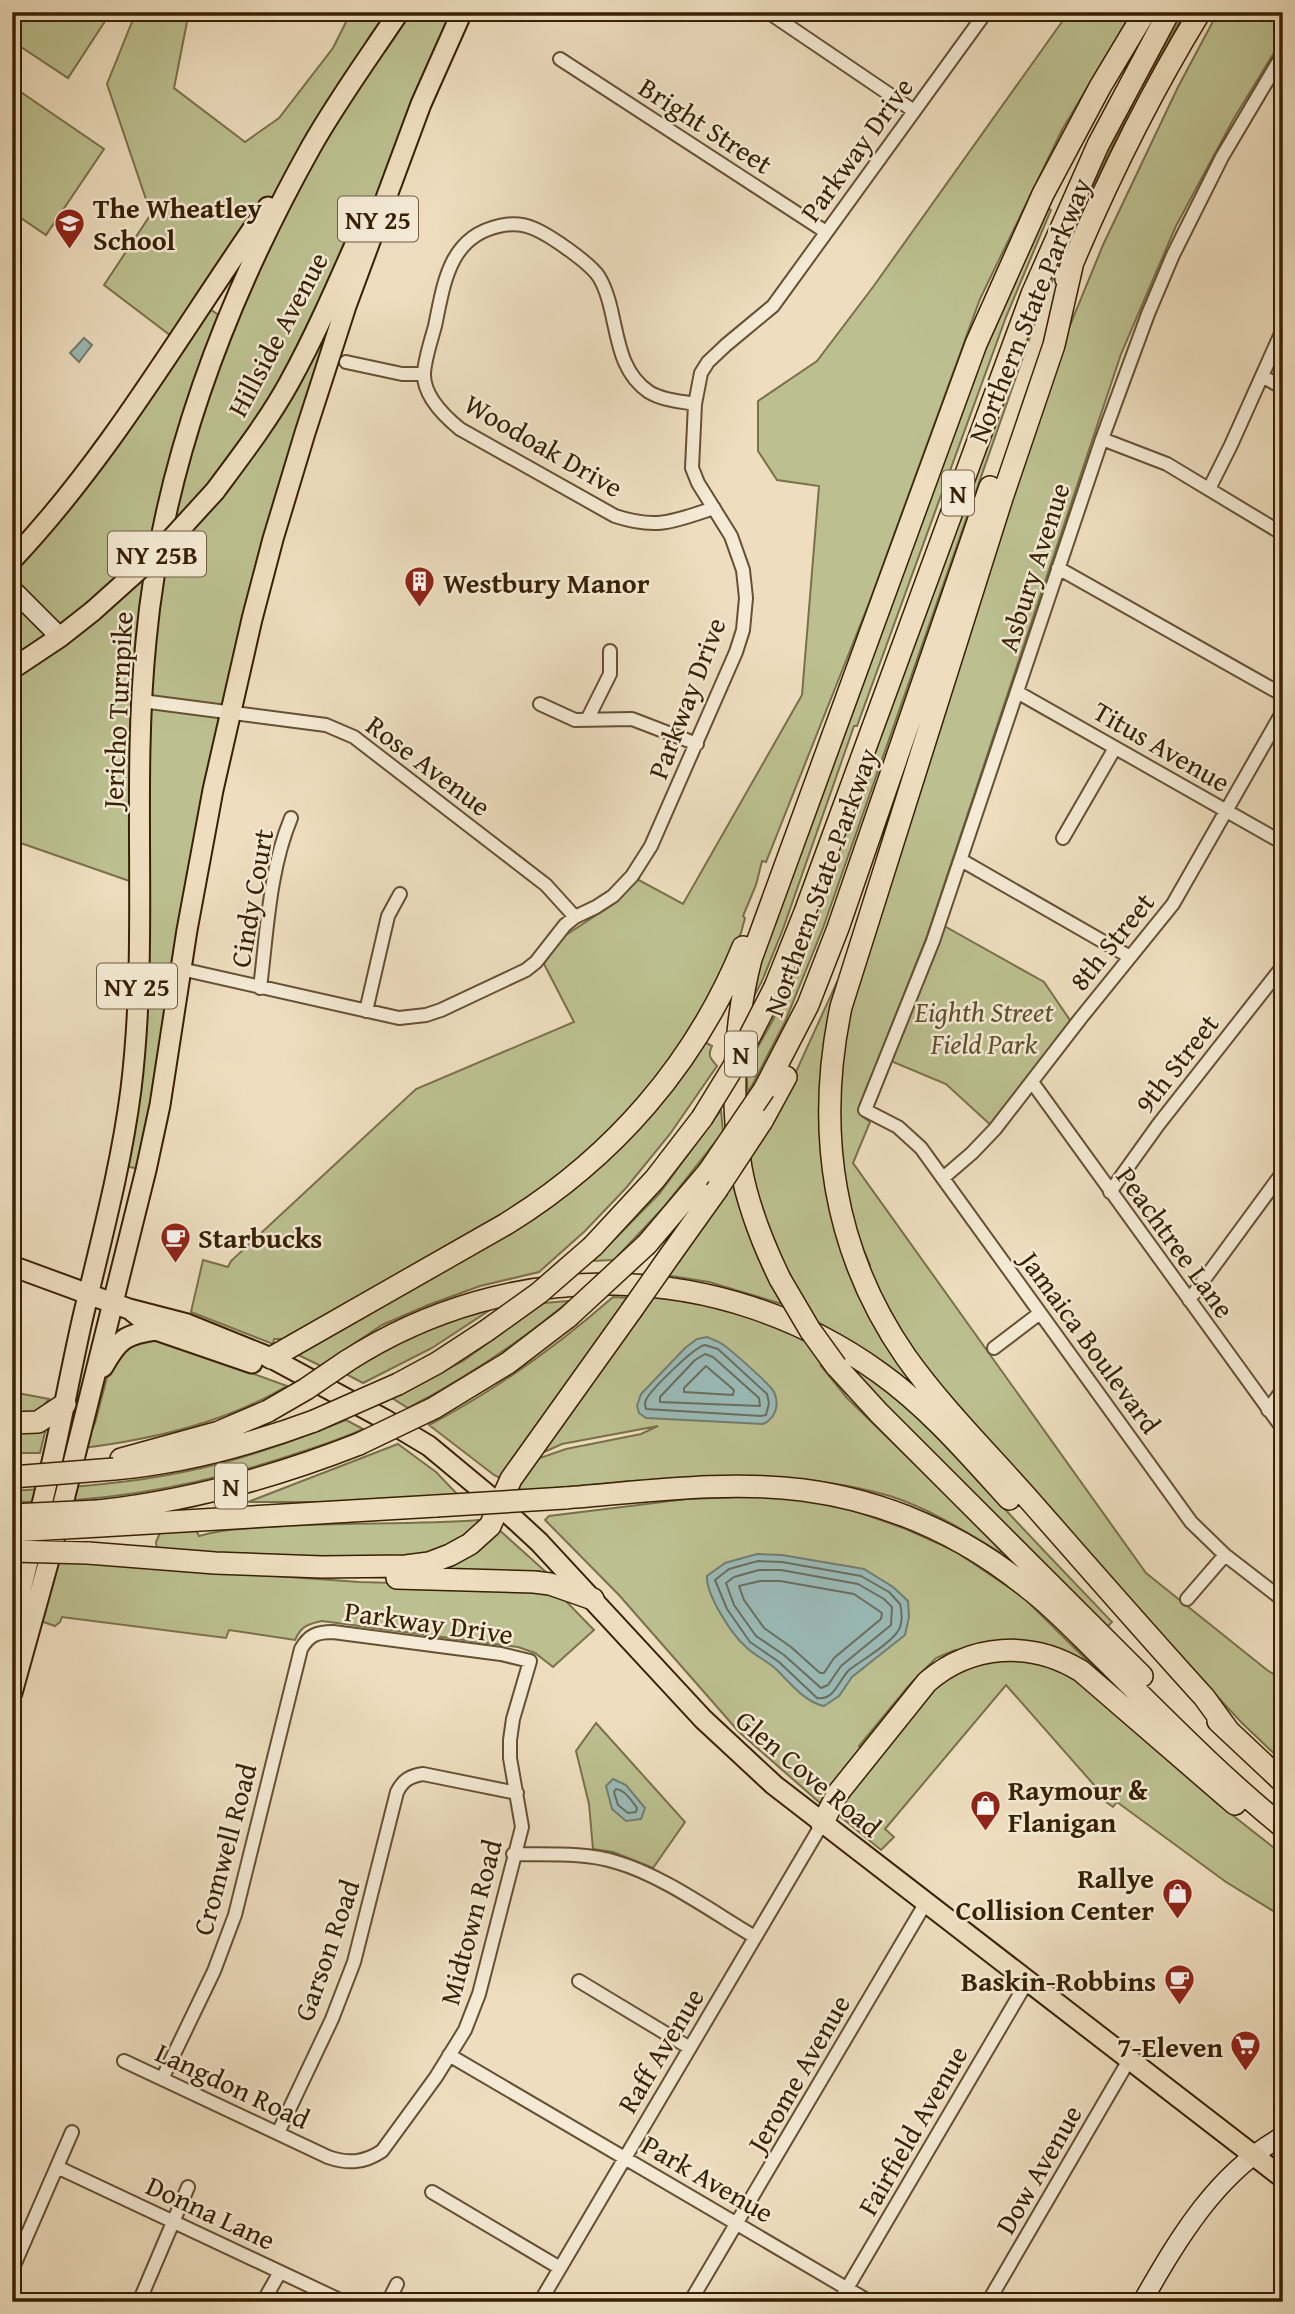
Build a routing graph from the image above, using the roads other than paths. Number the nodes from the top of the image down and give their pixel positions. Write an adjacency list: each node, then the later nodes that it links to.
1 (398, 12): 12 (main road, Jericho Turnpike / NY 25)
2 (462, 12): 10 (main road, NY 25)
3 (768, 12): 11 (street)
4 (986, 12): 11 (street, Parkway Drive)
5 (1145, 12): 40 (highway)
6 (1169, 12): 74 (highway, Northern State Parkway / N, bridge)
7 (1200, 12): 14 (highway, Northern State Parkway / N)
8 (1283, 54): 21 (street, Asbury Avenue)
9 (560, 59): 13 (street, Bright Street)
10 (421, 104): 28 (main road, Hillside Avenue / NY 25B, bridge); 35 (main road, NY 25)
11 (915, 111): 13 (street, Parkway Drive)
12 (313, 144): 25 (main road); 33 (main road, Jericho Turnpike / NY 25)
13 (826, 232): 20 (street, Parkway Drive)
14 (1072, 266): 52 (highway, Northern State Parkway / N); 90 (highway)
15 (1283, 329): 18 (street)
16 (346, 362): 17 (street)
17 (424, 374): 20 (street); 23 (street, Woodoak Drive)
18 (1262, 376): 19 (street); 22 (street)
19 (1283, 387)
20 (695, 404): 23 (street, Parkway Drive)
21 (1102, 439): 22 (street); 26 (street, Asbury Avenue)
22 (1209, 489): 24 (street)
23 (715, 508): 38 (street, Parkway Drive)
24 (1283, 534)
25 (12, 560)
26 (1058, 568): 31 (street, Asbury Avenue); 32 (street)
27 (12, 589): 28 (main road)
28 (60, 637): 30 (main road, Hillside Avenue / NY 25B)
29 (610, 651): 37 (street)
30 (12, 669)
31 (1017, 692): 39 (street, Titus Avenue); 45 (street, Asbury Avenue)
32 (1283, 695)
33 (142, 701): 35 (street, Rose Avenue); 60 (main road, Jericho Turnpike / NY 25)
34 (540, 704): 37 (street)
35 (231, 711): 47 (street, Rose Avenue); 50 (main road, NY 25)
36 (1283, 711): 41 (street, 8th Street)
37 (587, 720): 38 (street)
38 (697, 744): 47 (street, Parkway Drive)
39 (1115, 748): 41 (street, Titus Avenue); 43 (street)
40 (827, 749): 66 (highway); 93 (highway, bridge)
41 (1226, 811): 44 (street, Titus Avenue); 48 (street, 8th Street)
42 (291, 818): 51 (street, Cindy Court)
43 (1063, 838)
44 (1283, 843)
45 (961, 860): 48 (street); 55 (street, Asbury Avenue)
46 (400, 894): 53 (street)
47 (575, 917): 53 (street, Parkway Drive)
48 (1130, 957): 54 (street, 8th Street)
49 (1283, 966): 58 (street, 9th Street)
50 (181, 969): 51 (street, Parkway Drive); 62 (main road, NY 25)
51 (260, 988): 53 (street, Parkway Drive)
52 (808, 1005): 76 (highway, bridge); 78 (highway, Northern State Parkway / N, bridge)
53 (366, 1011)
54 (1032, 1082): 57 (street, 8th Street); 58 (street, Peachtree Lane)
55 (865, 1110): 57 (street, Jamaica Boulevard)
56 (1283, 1172): 61 (street)
57 (943, 1178): 63 (street, Jamaica Boulevard)
58 (1110, 1192): 61 (street, Peachtree Lane)
59 (12, 1266): 60 (main road, Glen Cove Road)
60 (89, 1294): 62 (main road, Glen Cove Road); 70 (main road, NY 25)
61 (1189, 1300): 71 (street, Peachtree Lane)
62 (121, 1306): 64 (main road, Glen Cove Road); 66 (main road, Glen Cove Road); 67 (main road, NY 25)
63 (1040, 1313): 65 (street); 81 (street, Jamaica Boulevard)
64 (156, 1330): 67 (main road); 68 (main road, Glen Cove Road)
65 (994, 1348)
66 (271, 1358): 68 (main road, Glen Cove Road)
67 (92, 1386): 89 (main road, NY 25)
68 (323, 1388): 76 (main road, Glen Cove Road)
69 (1283, 1389): 71 (street)
70 (65, 1404): 72 (highway); 86 (main road, NY 25)
71 (1268, 1410): 73 (street, Peachtree Lane)
72 (12, 1423)
73 (1283, 1429)
74 (114, 1465): 75 (highway, bridge); 90 (highway, bridge)
75 (12, 1477)
76 (500, 1505): 82 (highway); 83 (main road, Glen Cove Road)
77 (12, 1515): 78 (highway, Northern State Parkway / N, bridge)
78 (99, 1518): 79 (highway, bridge); 95 (highway, bridge)
79 (12, 1531)
80 (12, 1551): 82 (highway, bridge)
81 (1225, 1555): 84 (street); 85 (street, Jamaica Boulevard)
82 (322, 1567): 83 (highway)
83 (593, 1599): 94 (main road, Glen Cove Road)
84 (1187, 1599)
85 (1283, 1600)
86 (12, 1626)
87 (320, 1632): 88 (street, Parkway Drive); 106 (street, Cromwell Road)
88 (530, 1661): 92 (street, Midtown Road)
89 (12, 1693)
90 (1228, 1730): 91 (highway)
91 (1283, 1782)
92 (517, 1793): 97 (street, Midtown Road); 108 (street, Garson Road)
93 (1283, 1813)
94 (822, 1824): 96 (highway); 98 (main road, Glen Cove Road); 99 (street, Raff Avenue)
95 (1283, 1827)
96 (1283, 1841)
97 (513, 1854): 99 (street); 103 (street, Midtown Road)
98 (925, 1904): 101 (main road, Glen Cove Road); 118 (street, Jerome Avenue)
99 (755, 1937): 102 (street, Raff Avenue)
100 (579, 1981): 102 (street)
101 (1027, 1982): 104 (main road, Glen Cove Road); 123 (street, Fairfield Avenue)
102 (690, 2048): 112 (street, Raff Avenue)
103 (449, 2055): 110 (street, Midtown Road); 112 (street, Park Avenue)
104 (1129, 2060): 111 (main road, Glen Cove Road); 132 (street, Dow Avenue)
105 (124, 2061): 106 (street, Langdon Road)
106 (162, 2079): 108 (street, Langdon Road)
107 (72, 2132): 113 (street)
108 (278, 2133): 110 (street, Langdon Road)
109 (1283, 2136): 111 (main road)
110 (322, 2154)
111 (1252, 2155): 114 (main road, Glen Cove Road); 133 (main road)
112 (625, 2158): 118 (street, Park Avenue); 119 (street, Raff Avenue)
113 (57, 2167): 117 (street, Donna Lane); 120 (street)
114 (1283, 2178)
115 (188, 2187): 117 (street)
116 (432, 2192): 119 (street)
117 (173, 2221): 121 (street, Donna Lane); 124 (street)
118 (737, 2224): 123 (street, Park Avenue); 129 (street, Jerome Avenue)
119 (560, 2268): 128 (street, Raff Avenue)
120 (12, 2270)
121 (280, 2272): 125 (street); 126 (street, Donna Lane)
122 (397, 2284): 127 (street)
123 (848, 2288): 130 (street, Fairfield Avenue); 131 (street, Park Avenue)
124 (139, 2302)
125 (263, 2302)
126 (344, 2302)
127 (388, 2302)
128 (540, 2302)
129 (690, 2302)
130 (839, 2302)
131 (870, 2302)
132 (988, 2302)
133 (1142, 2302)

